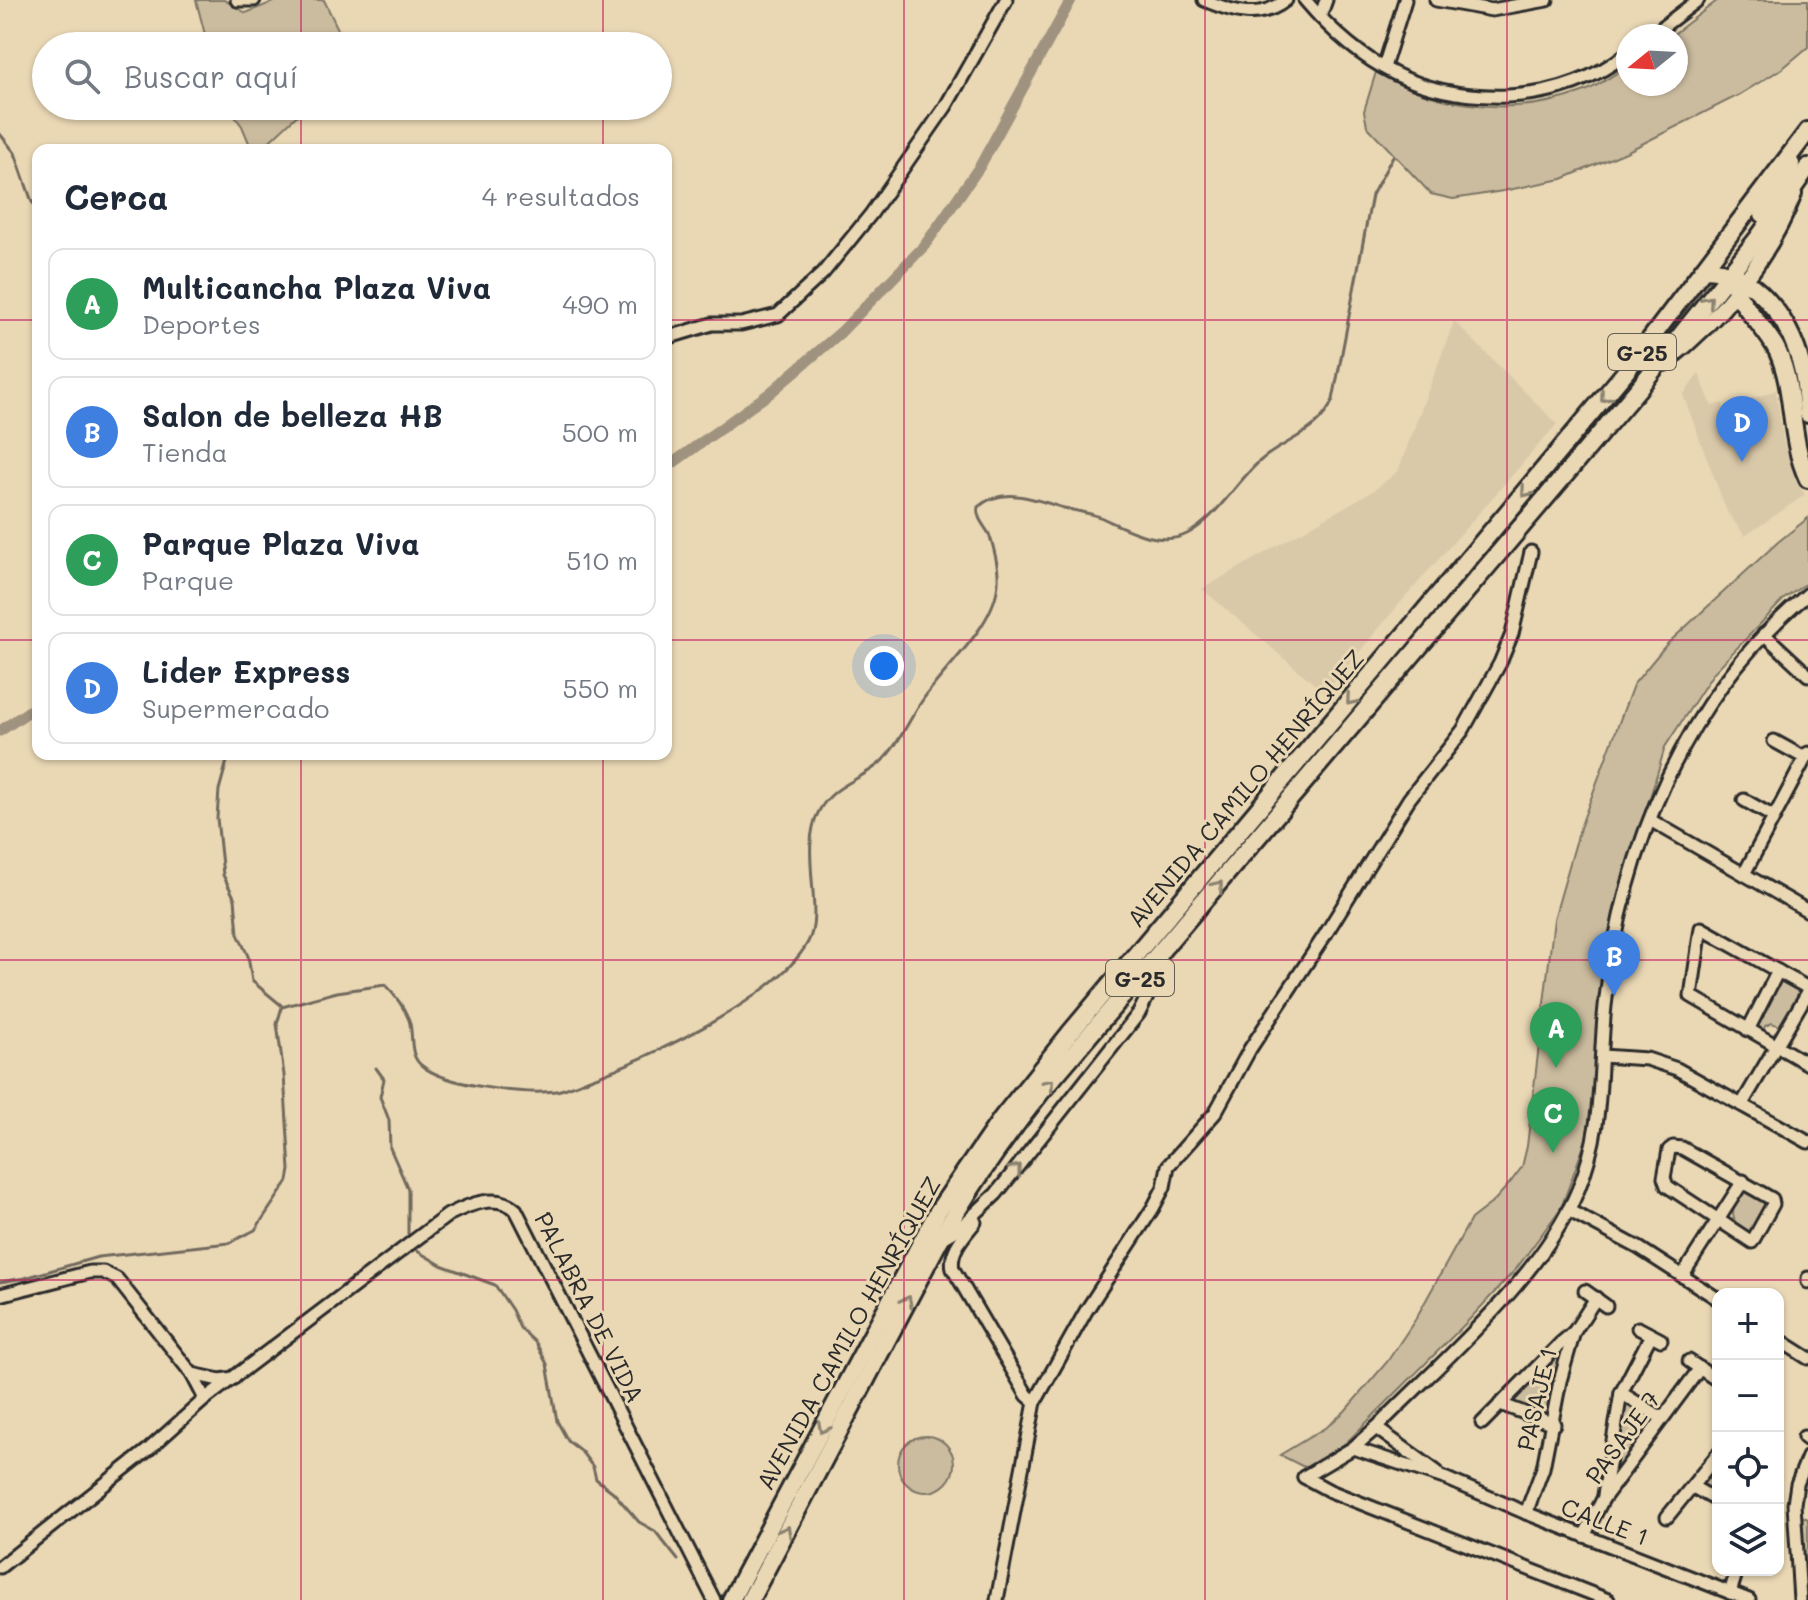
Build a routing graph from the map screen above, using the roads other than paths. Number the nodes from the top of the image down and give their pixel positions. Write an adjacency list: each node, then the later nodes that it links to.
1 (237, 0): 2 (street)
2 (254, 0)
3 (1006, 0): 22 (street)
4 (1204, 0): 5 (street)
5 (1286, 0)
6 (1305, 0): 12 (street)
7 (1326, 0): 12 (street)
8 (1405, 0): 15 (street)
9 (1436, 0): 10 (street)
10 (1547, 0)
11 (1698, 0): 13 (street)
12 (1320, 17): 15 (street)
13 (1667, 24)
14 (1616, 61): 15 (street)
15 (1384, 67)
16 (1804, 136): 18 (main road, AVENIDA CAMILO HENRÍQUEZ / G-25); 19 (main road)
17 (1804, 173): 19 (main road, AVENIDA CAMILO HENRÍQUEZ / G-25)
18 (1704, 269): 19 (main road); 90 (main road, AVENIDA CAMILO HENRÍQUEZ / G-25, one-way to 90)
19 (1737, 281): 20 (main road); 21 (main road); 36 (main road, AVENIDA CAMILO HENRÍQUEZ / G-25, one-way to 19)
20 (1783, 321): 21 (main road); 23 (main road)
21 (1766, 330): 24 (main road)
22 (672, 336)
23 (1808, 414)
24 (1808, 479)
25 (1531, 552): 67 (street)
26 (1808, 594): 27 (street)
27 (1764, 634): 28 (street); 33 (street)
28 (1808, 675)
29 (1774, 741): 30 (street)
30 (1806, 756): 32 (street)
31 (1744, 800): 32 (street)
32 (1774, 817): 34 (street)
33 (1650, 820): 34 (street); 41 (street)
34 (1744, 874): 35 (street)
35 (1808, 911)
36 (1163, 951): 46 (street, one-way to 36); 49 (main road, AVENIDA CAMILO HENRÍQUEZ / G-25, one-way to 36)
37 (1778, 971): 38 (street); 39 (street); 39 (street)
38 (1808, 990): 40 (street)
39 (1748, 1030): 40 (street)
40 (1777, 1047): 42 (street); 43 (street)
41 (1602, 1056): 43 (street); 47 (street)
42 (1808, 1064)
43 (1742, 1104): 44 (street)
44 (1808, 1142)
45 (1743, 1181): 48 (street); 48 (street); 48 (street)
46 (996, 1194): 49 (street); 67 (street)
47 (1568, 1210): 50 (street); 72 (street)
48 (1719, 1222): 50 (street)
49 (939, 1241): 91 (main road, AVENIDA CAMILO HENRÍQUEZ / G-25, one-way to 49)
50 (1682, 1276): 53 (street)
51 (1585, 1291): 54 (street)
52 (0, 1295): 62 (street)
53 (1712, 1295)
54 (1596, 1298): 55 (street); 57 (street, PASAJE 1)
55 (1606, 1306)
56 (1638, 1328): 65 (street)
57 (1574, 1332): 68 (street); 71 (street, PASAJE 1)
58 (1784, 1343): 59 (street)
59 (1808, 1358)
60 (1689, 1361): 61 (street)
61 (1700, 1368): 63 (street); 69 (street, PASAJE 7)
62 (192, 1374): 64 (street); 66 (street)
63 (1712, 1376)
64 (235, 1378): 66 (street, PALABRA DE VIDA); 89 (street, PALABRA DE VIDA)
65 (1621, 1393): 69 (street); 79 (street)
66 (205, 1399): 85 (street, PALABRA DE VIDA)
67 (1035, 1402): 92 (street)
68 (1500, 1404): 70 (street); 71 (street)
69 (1662, 1418): 79 (street, PASAJE 7)
70 (1482, 1423)
71 (1554, 1424): 82 (street, PASAJE 1)
72 (1376, 1428): 73 (street); 76 (street, CALLE 1)
73 (1353, 1448): 76 (street, CALLE 1); 93 (street)
74 (1808, 1457): 80 (street)
75 (1712, 1462): 77 (street)
76 (1447, 1479): 82 (street, CALLE 1)
77 (1693, 1487): 78 (street); 83 (street)
78 (1712, 1498)
79 (1603, 1499): 84 (street, PASAJE 7)
80 (1794, 1504): 81 (street); 95 (street)
81 (1808, 1511)
82 (1526, 1513): 84 (street, CALLE 1)
83 (1667, 1517)
84 (1584, 1536): 88 (street, CALLE 1)
85 (0, 1567)
86 (1735, 1576): 88 (street)
87 (1808, 1592): 95 (street)
88 (1730, 1593): 94 (street, CALLE 1)
89 (714, 1600)
90 (731, 1600)
91 (750, 1600)
92 (997, 1600)
93 (1608, 1600)
94 (1749, 1600)
95 (1802, 1600)

